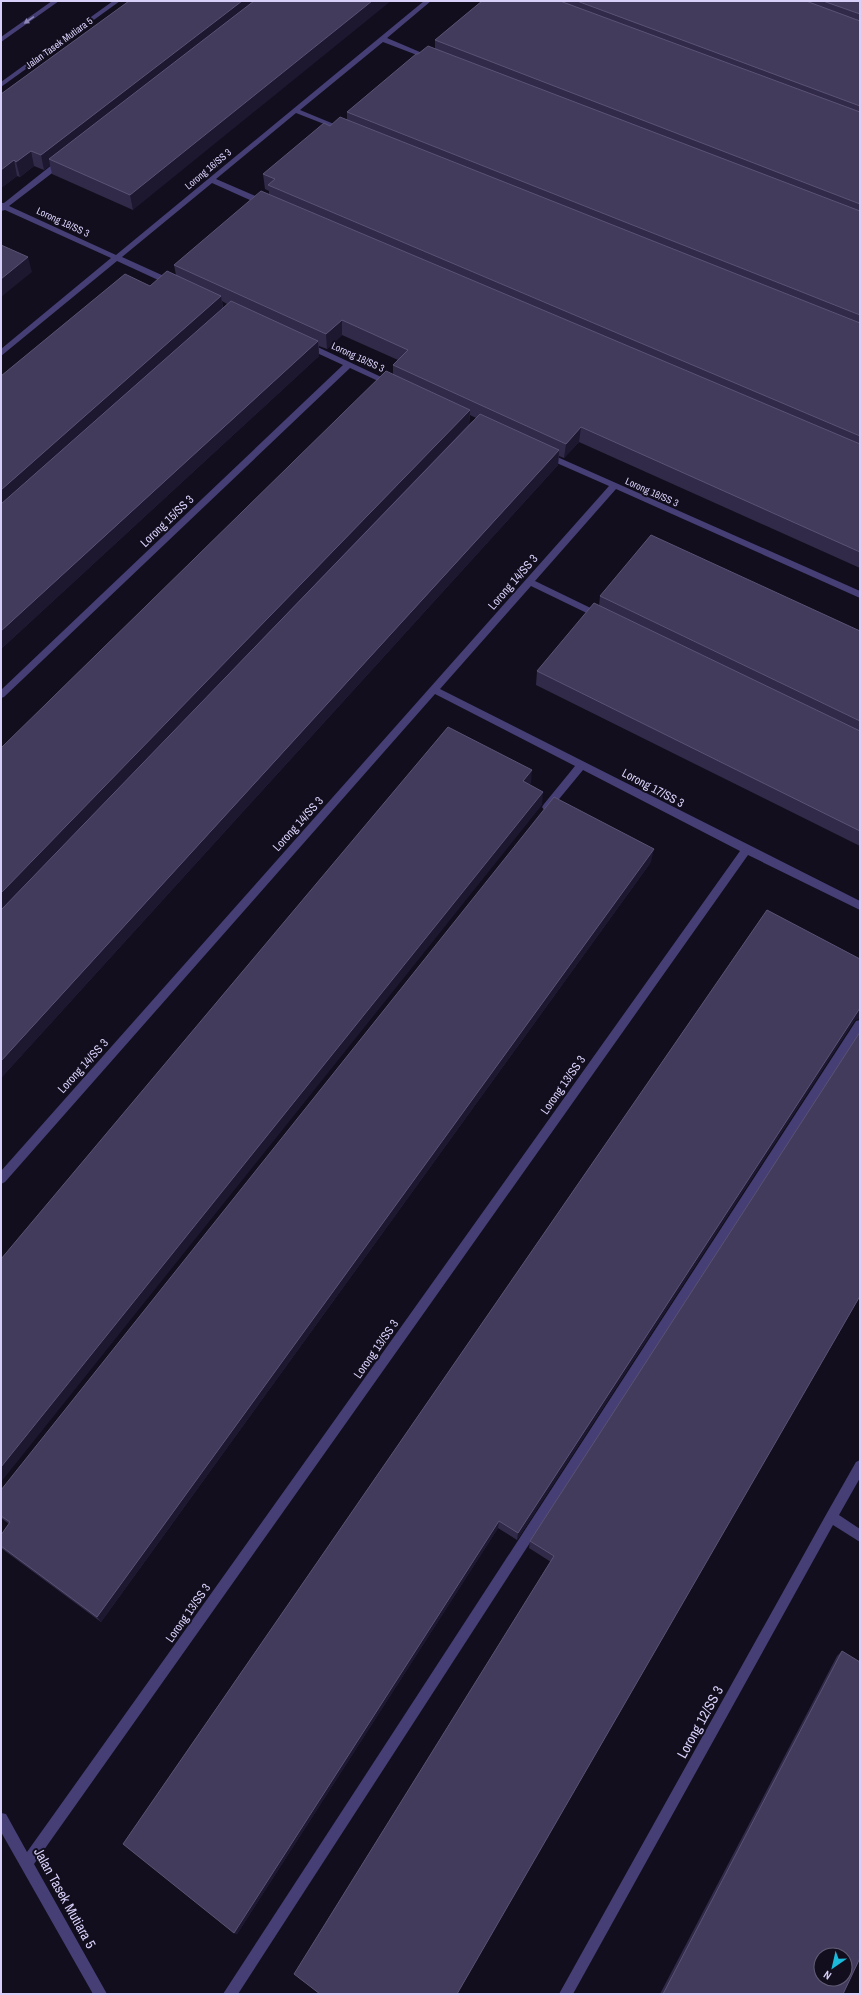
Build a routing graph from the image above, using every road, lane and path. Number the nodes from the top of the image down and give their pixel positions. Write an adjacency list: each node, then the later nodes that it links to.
1 (56, 1): 5 (street, one-way to 5)
2 (117, 1): 7 (street, Jalan Tasek Mutiara 5)
3 (428, 1): 4 (street, Lorong 16/SS 3)
4 (382, 39): 6 (street); 8 (street, Lorong 16/SS 3)
5 (1, 40)
6 (440, 62)
7 (1, 85)
8 (295, 110): 9 (street); 11 (street, Lorong 16/SS 3)
9 (354, 134)
10 (68, 157): 13 (street)
11 (211, 180): 12 (street); 14 (street, Lorong 16/SS 3)
12 (269, 205)
13 (2, 207): 14 (street, Lorong 18/SS 3)
14 (117, 258): 15 (street, Lorong 18/SS 3); 17 (street, Lorong 16/SS 3)
15 (182, 287)
16 (301, 342): 18 (street, Lorong 18/SS 3)
17 (1, 353)
18 (349, 364): 19 (street, Lorong 18/SS 3); 26 (street, Lorong 15/SS 3)
19 (399, 387)
20 (535, 450): 21 (street, Lorong 18/SS 3)
21 (614, 486): 22 (street, Lorong 14/SS 3); 23 (street, Lorong 18/SS 3)
22 (530, 582): 24 (street); 25 (street, Lorong 14/SS 3)
23 (860, 595)
24 (609, 620)
25 (435, 690): 27 (street, Lorong 17/SS 3); 32 (street, Lorong 14/SS 3)
26 (1, 695)
27 (582, 764): 28 (street); 29 (street, Lorong 17/SS 3)
28 (542, 814)
29 (746, 850): 30 (street, Lorong 17/SS 3); 37 (street, Lorong 13/SS 3)
30 (860, 906)
31 (860, 1024): 39 (street)
32 (1, 1179)
33 (860, 1466): 34 (street, Lorong 12/SS 3)
34 (831, 1517): 35 (street); 40 (street, Lorong 12/SS 3)
35 (860, 1536)
36 (1, 1819): 37 (street, Jalan Tasek Mutiara 5)
37 (27, 1863): 38 (street, Jalan Tasek Mutiara 5)
38 (100, 1994)
39 (230, 1994)
40 (566, 1994)

